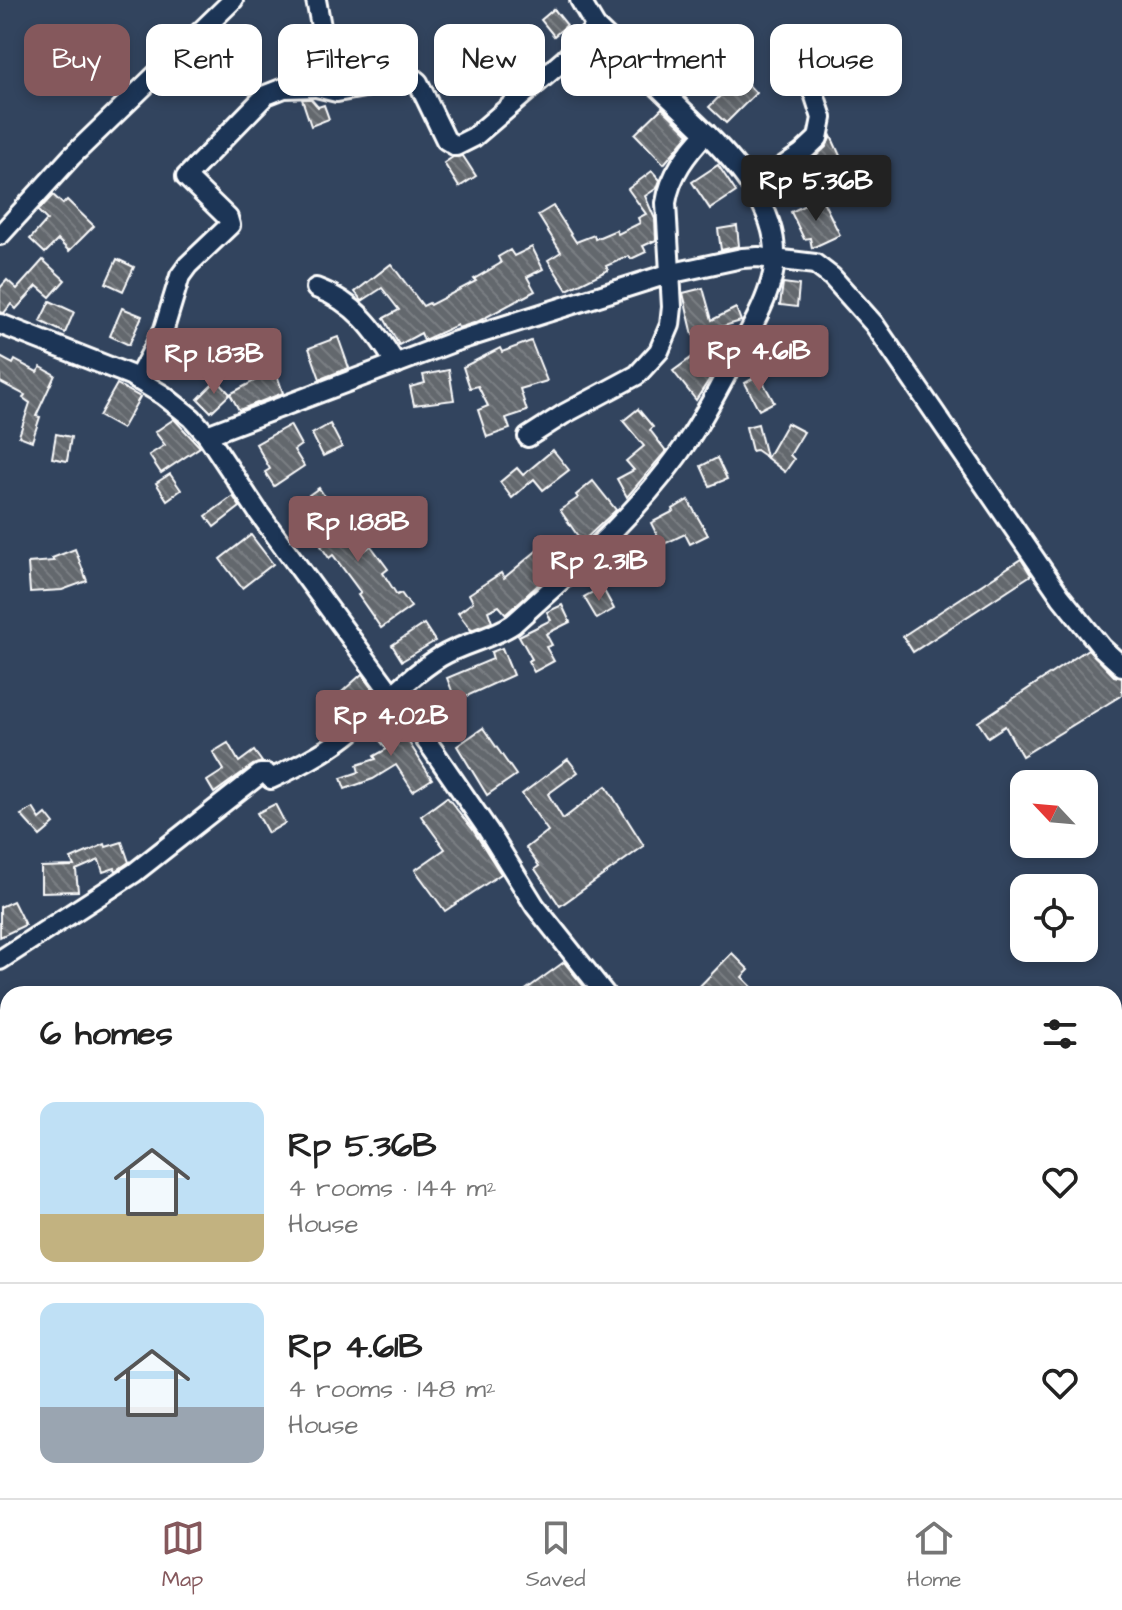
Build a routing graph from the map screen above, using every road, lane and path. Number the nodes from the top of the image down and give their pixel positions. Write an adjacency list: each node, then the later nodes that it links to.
1 (233, 0): 13 (street)
2 (316, 0): 4 (street)
3 (580, 0): 5 (street)
4 (320, 24)
5 (594, 24)
6 (561, 62): 7 (street)
7 (418, 82)
8 (278, 90): 19 (street)
9 (668, 96): 11 (street)
10 (815, 96): 12 (street)
11 (706, 133): 12 (street); 15 (street)
12 (753, 187): 14 (street)
13 (0, 235)
14 (775, 259): 15 (street); 22 (street); 23 (street)
15 (668, 274): 18 (street); 21 (street)
16 (316, 288): 18 (street)
17 (0, 324): 19 (street)
18 (396, 364): 20 (street)
19 (137, 380): 20 (street)
20 (207, 435): 23 (street)
21 (528, 437)
22 (1122, 666)
23 (391, 694): 24 (street); 25 (street)
24 (0, 960)
25 (599, 986)

